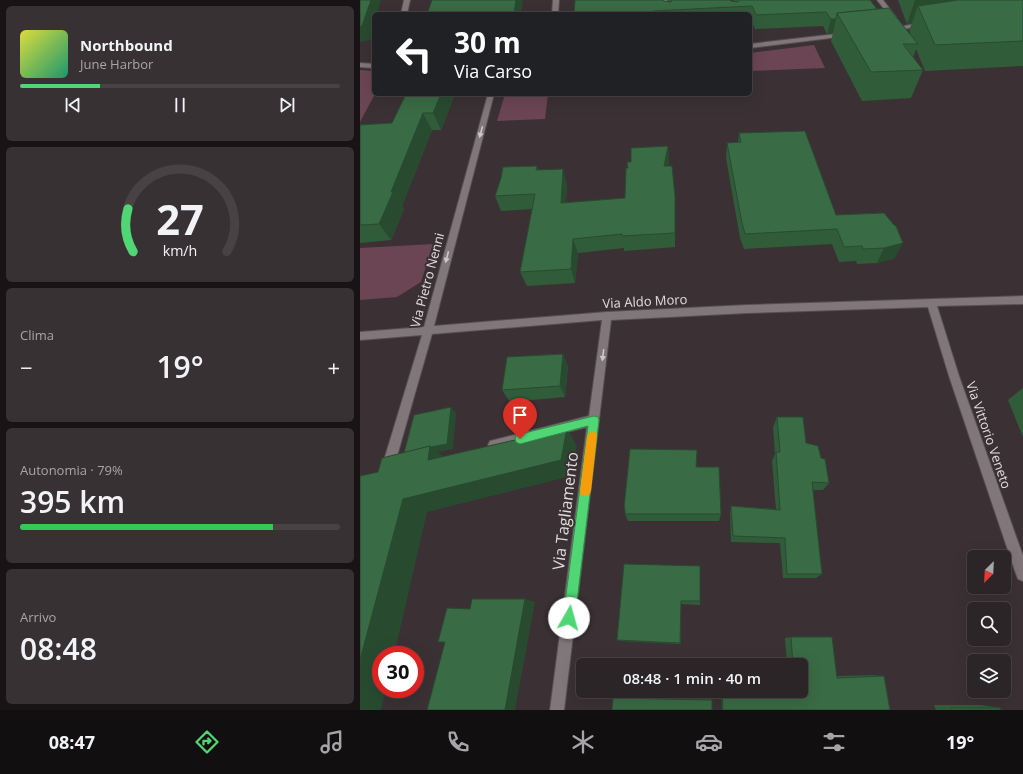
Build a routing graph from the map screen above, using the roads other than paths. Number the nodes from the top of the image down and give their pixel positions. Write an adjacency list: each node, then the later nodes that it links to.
1 (407, 0): 5 (street)
2 (556, 0): 6 (street)
3 (664, 0): 7 (street)
4 (880, 0): 9 (street)
5 (404, 12)
6 (555, 12)
7 (667, 12)
8 (929, 24): 9 (street)
9 (901, 28): 10 (street)
10 (885, 30)
11 (854, 34): 12 (street)
12 (752, 46)
13 (360, 65): 14 (street)
14 (372, 66)
15 (490, 96): 19 (street, Via Pietro Nenni, one-way to 19)
16 (1023, 300): 17 (street, Via Aldo Moro)
17 (932, 304): 18 (street, Via Aldo Moro); 24 (street, Via Vittorio Veneto)
18 (608, 316): 19 (street, Via Aldo Moro); 21 (street, Via Tagliamento, one-way to 21)
19 (428, 331): 20 (street, Via Aldo Moro); 23 (street, Via Pietro Nenni)
20 (360, 336)
21 (594, 420): 22 (street); 25 (street, Via Tagliamento)
22 (486, 447)
23 (401, 469)
24 (1023, 574)
25 (557, 710)

